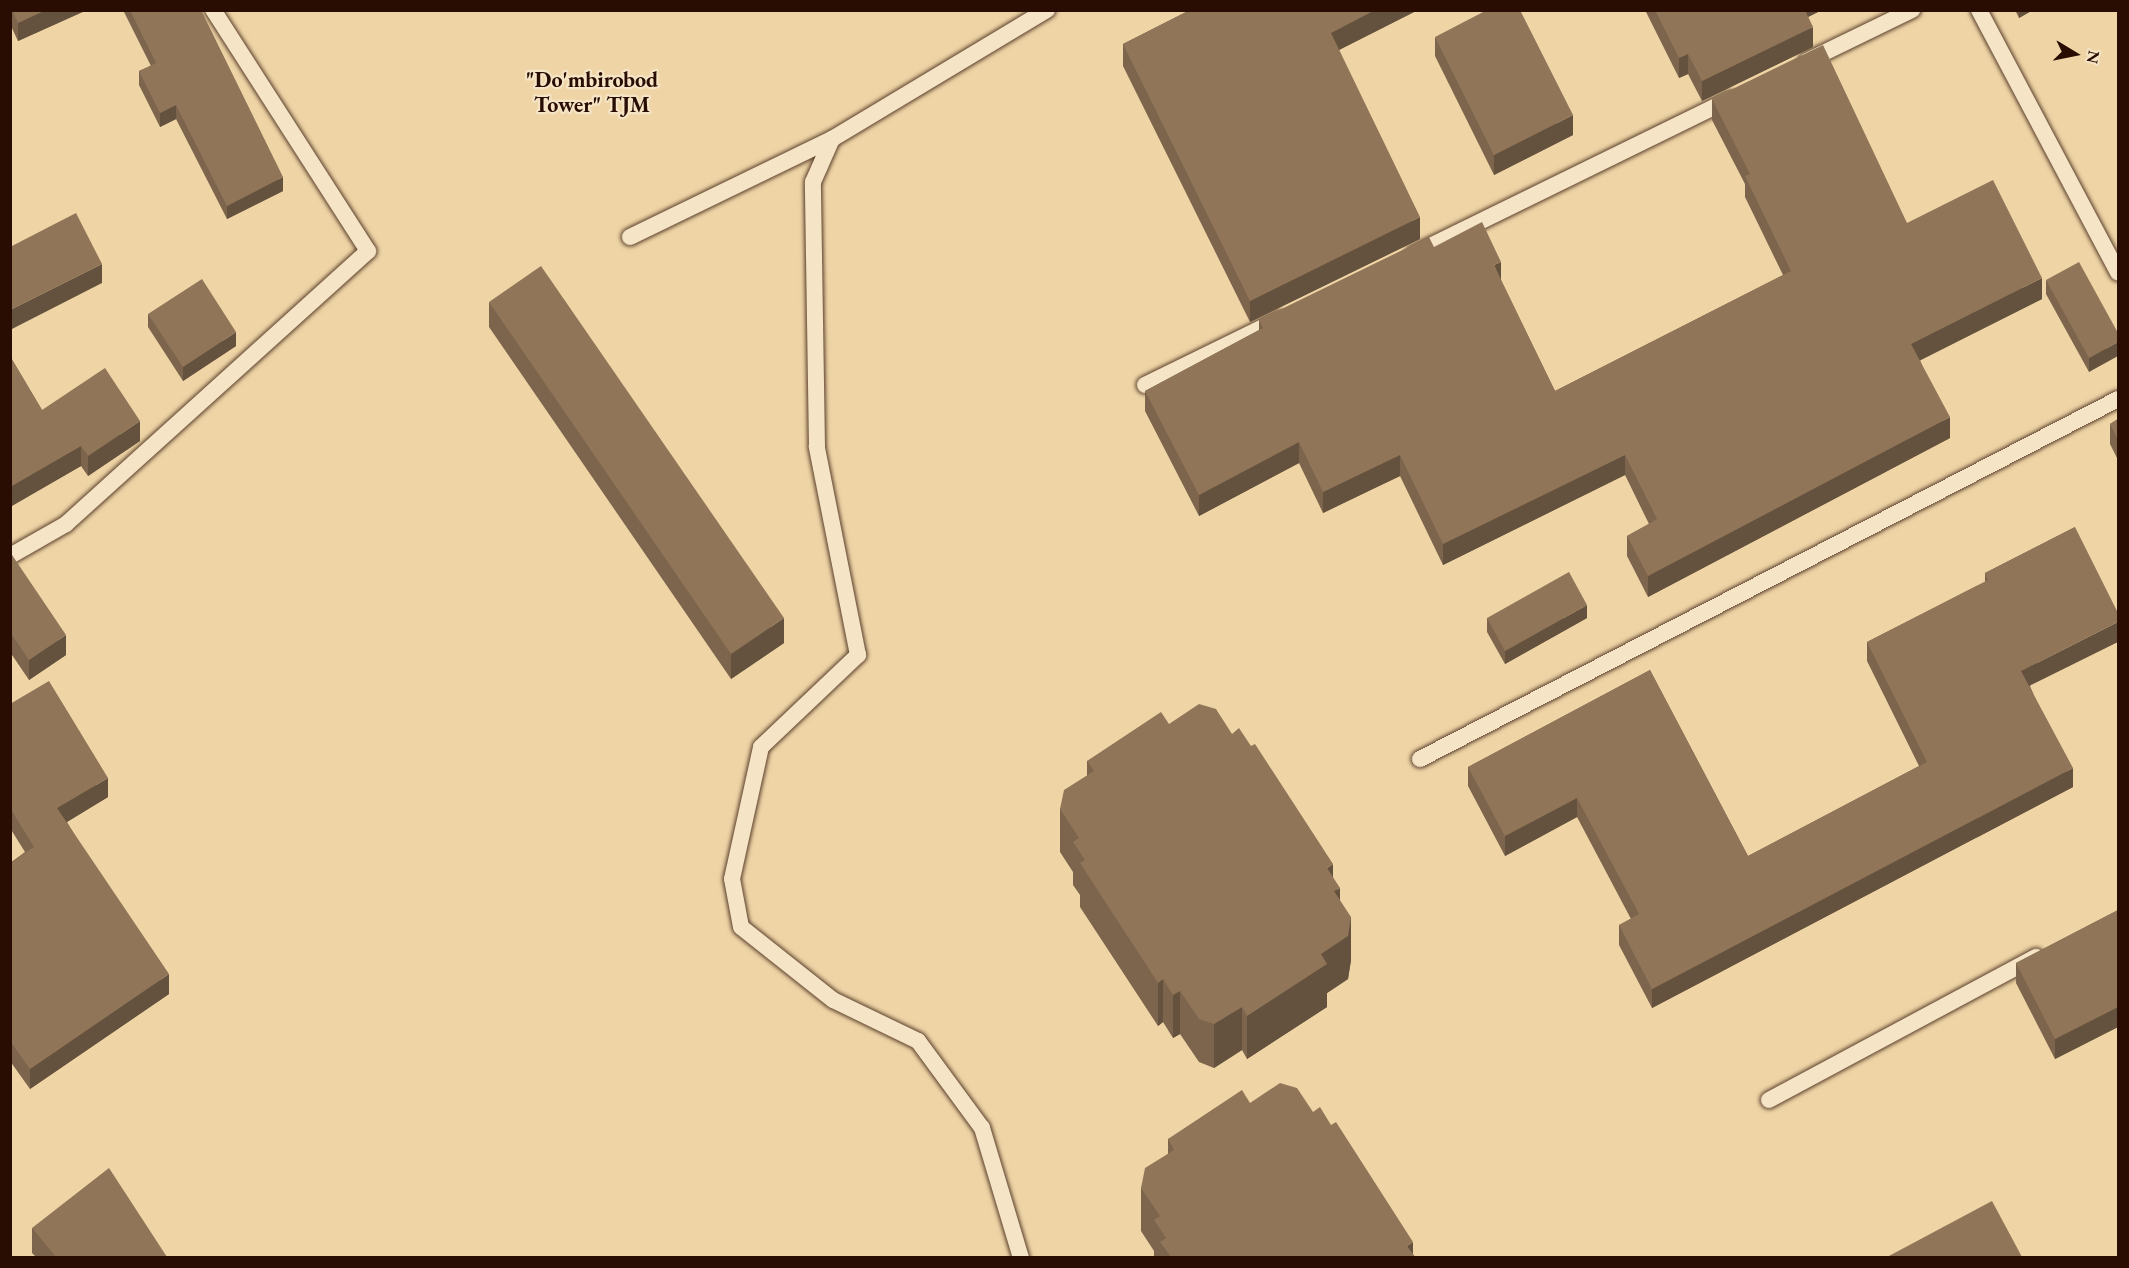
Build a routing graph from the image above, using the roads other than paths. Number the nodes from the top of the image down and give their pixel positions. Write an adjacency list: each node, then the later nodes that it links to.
1 (213, 10): 14 (lane)
2 (1047, 10): 7 (lane)
3 (1912, 10): 5 (lane)
4 (1979, 10): 10 (lane)
5 (1794, 68)
6 (1741, 94): 9 (lane)
7 (832, 139): 8 (lane); 18 (lane)
8 (630, 237)
9 (1401, 260)
10 (2118, 272)
11 (1294, 312): 12 (lane)
12 (1145, 385)
13 (2118, 399): 15 (lane)
14 (10, 556)
15 (1420, 759)
16 (2057, 946): 17 (lane)
17 (1769, 1100)
18 (1021, 1257)

